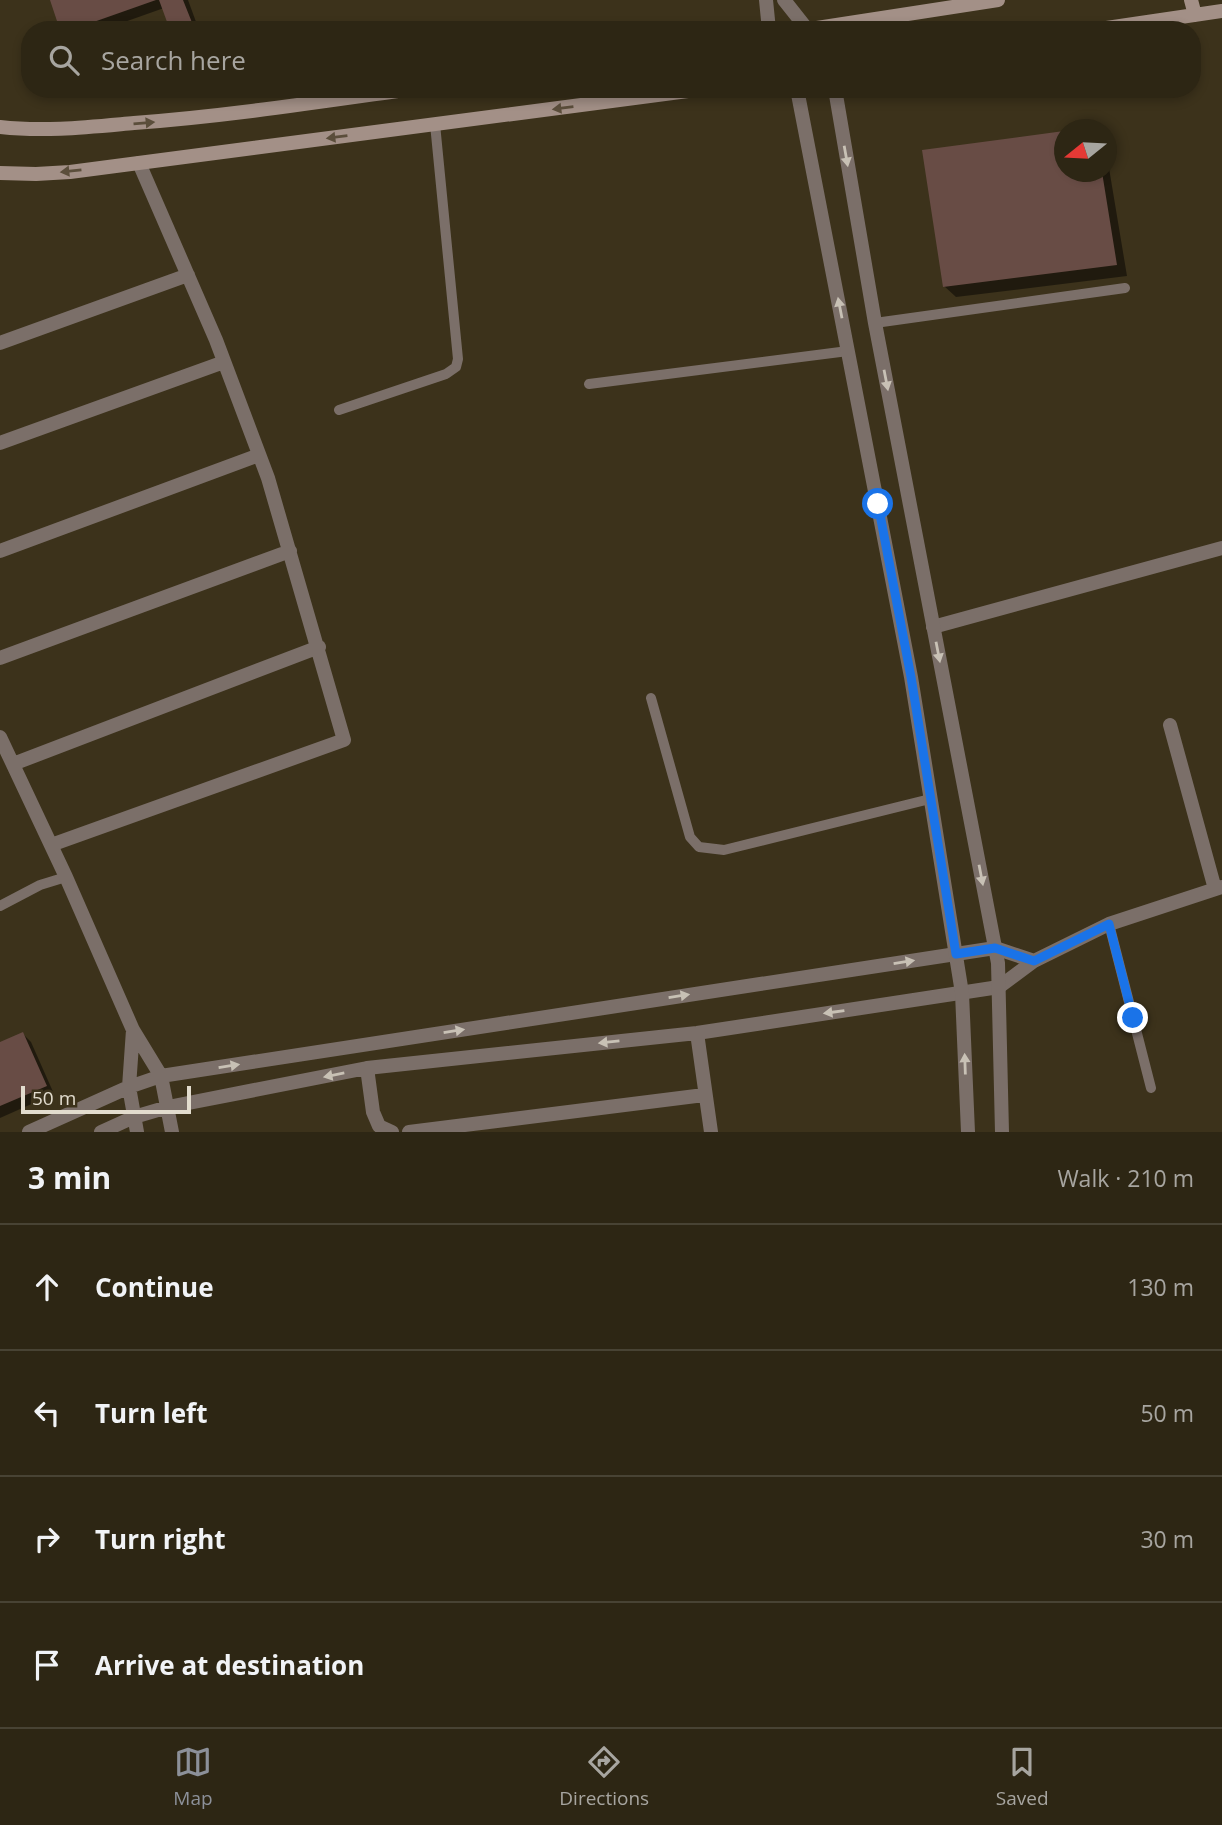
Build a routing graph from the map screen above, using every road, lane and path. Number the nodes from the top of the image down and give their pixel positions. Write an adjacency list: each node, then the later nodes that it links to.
1 (766, 0): 7 (street)
2 (784, 0): 8 (street)
3 (998, 0): 9 (main road)
4 (1191, 0): 6 (main road)
5 (1222, 10): 6 (main road)
6 (1195, 15): 10 (main road)
7 (768, 21)
8 (799, 21)
9 (864, 21)
10 (1154, 21)
11 (346, 98): 16 (main road, one-way to 11)
12 (634, 98): 15 (main road, one-way to 15)
13 (799, 98): 23 (street, one-way to 13)
14 (837, 98): 21 (street, one-way to 21)
15 (435, 124): 17 (main road, one-way to 17); 26 (lane)
16 (0, 127)
17 (139, 163): 18 (main road, one-way to 18); 19 (street)
18 (0, 173)
19 (188, 275): 22 (street); 24 (street)
20 (1125, 288): 21 (lane)
21 (875, 323): 32 (street, one-way to 32)
22 (0, 343)
23 (848, 351): 25 (lane); 39 (street)
24 (224, 362): 27 (street); 28 (street)
25 (589, 384)
26 (339, 410)
27 (0, 443)
28 (259, 455): 30 (street); 31 (street)
29 (1222, 548): 32 (street)
30 (0, 551)
31 (290, 551): 33 (street); 34 (street)
32 (933, 627): 45 (street, one-way to 45)
33 (319, 647): 38 (street); 40 (street)
34 (0, 658)
35 (651, 698): 39 (lane)
36 (1170, 725): 42 (street)
37 (0, 737): 38 (street)
38 (13, 764): 40 (street)
39 (930, 799): 46 (street)
40 (51, 845): 41 (street)
41 (66, 877): 43 (lane); 50 (street)
42 (1219, 888): 44 (street)
43 (0, 906)
44 (1109, 924): 47 (street); 55 (lane)
45 (995, 948): 46 (street); 47 (street); 48 (street)
46 (956, 954): 49 (street); 53 (street, one-way to 46)
47 (1034, 961): 48 (street)
48 (999, 987): 49 (street); 67 (street)
49 (962, 993): 51 (street, one-way to 51); 66 (street, one-way to 49)
50 (133, 1030): 53 (street); 54 (street)
51 (697, 1033): 52 (street, one-way to 52); 56 (street)
52 (367, 1068): 57 (street, one-way to 57); 63 (street)
53 (162, 1076): 54 (street); 57 (street)
54 (129, 1087): 58 (street); 59 (street)
55 (1151, 1088)
56 (704, 1096): 64 (street); 65 (street)
57 (168, 1107): 58 (street); 62 (street)
58 (134, 1117): 60 (street); 61 (street)
59 (30, 1132)
60 (101, 1132)
61 (137, 1132)
62 (172, 1132)
63 (392, 1132)
64 (409, 1132)
65 (711, 1132)
66 (968, 1132)
67 (1002, 1132)

